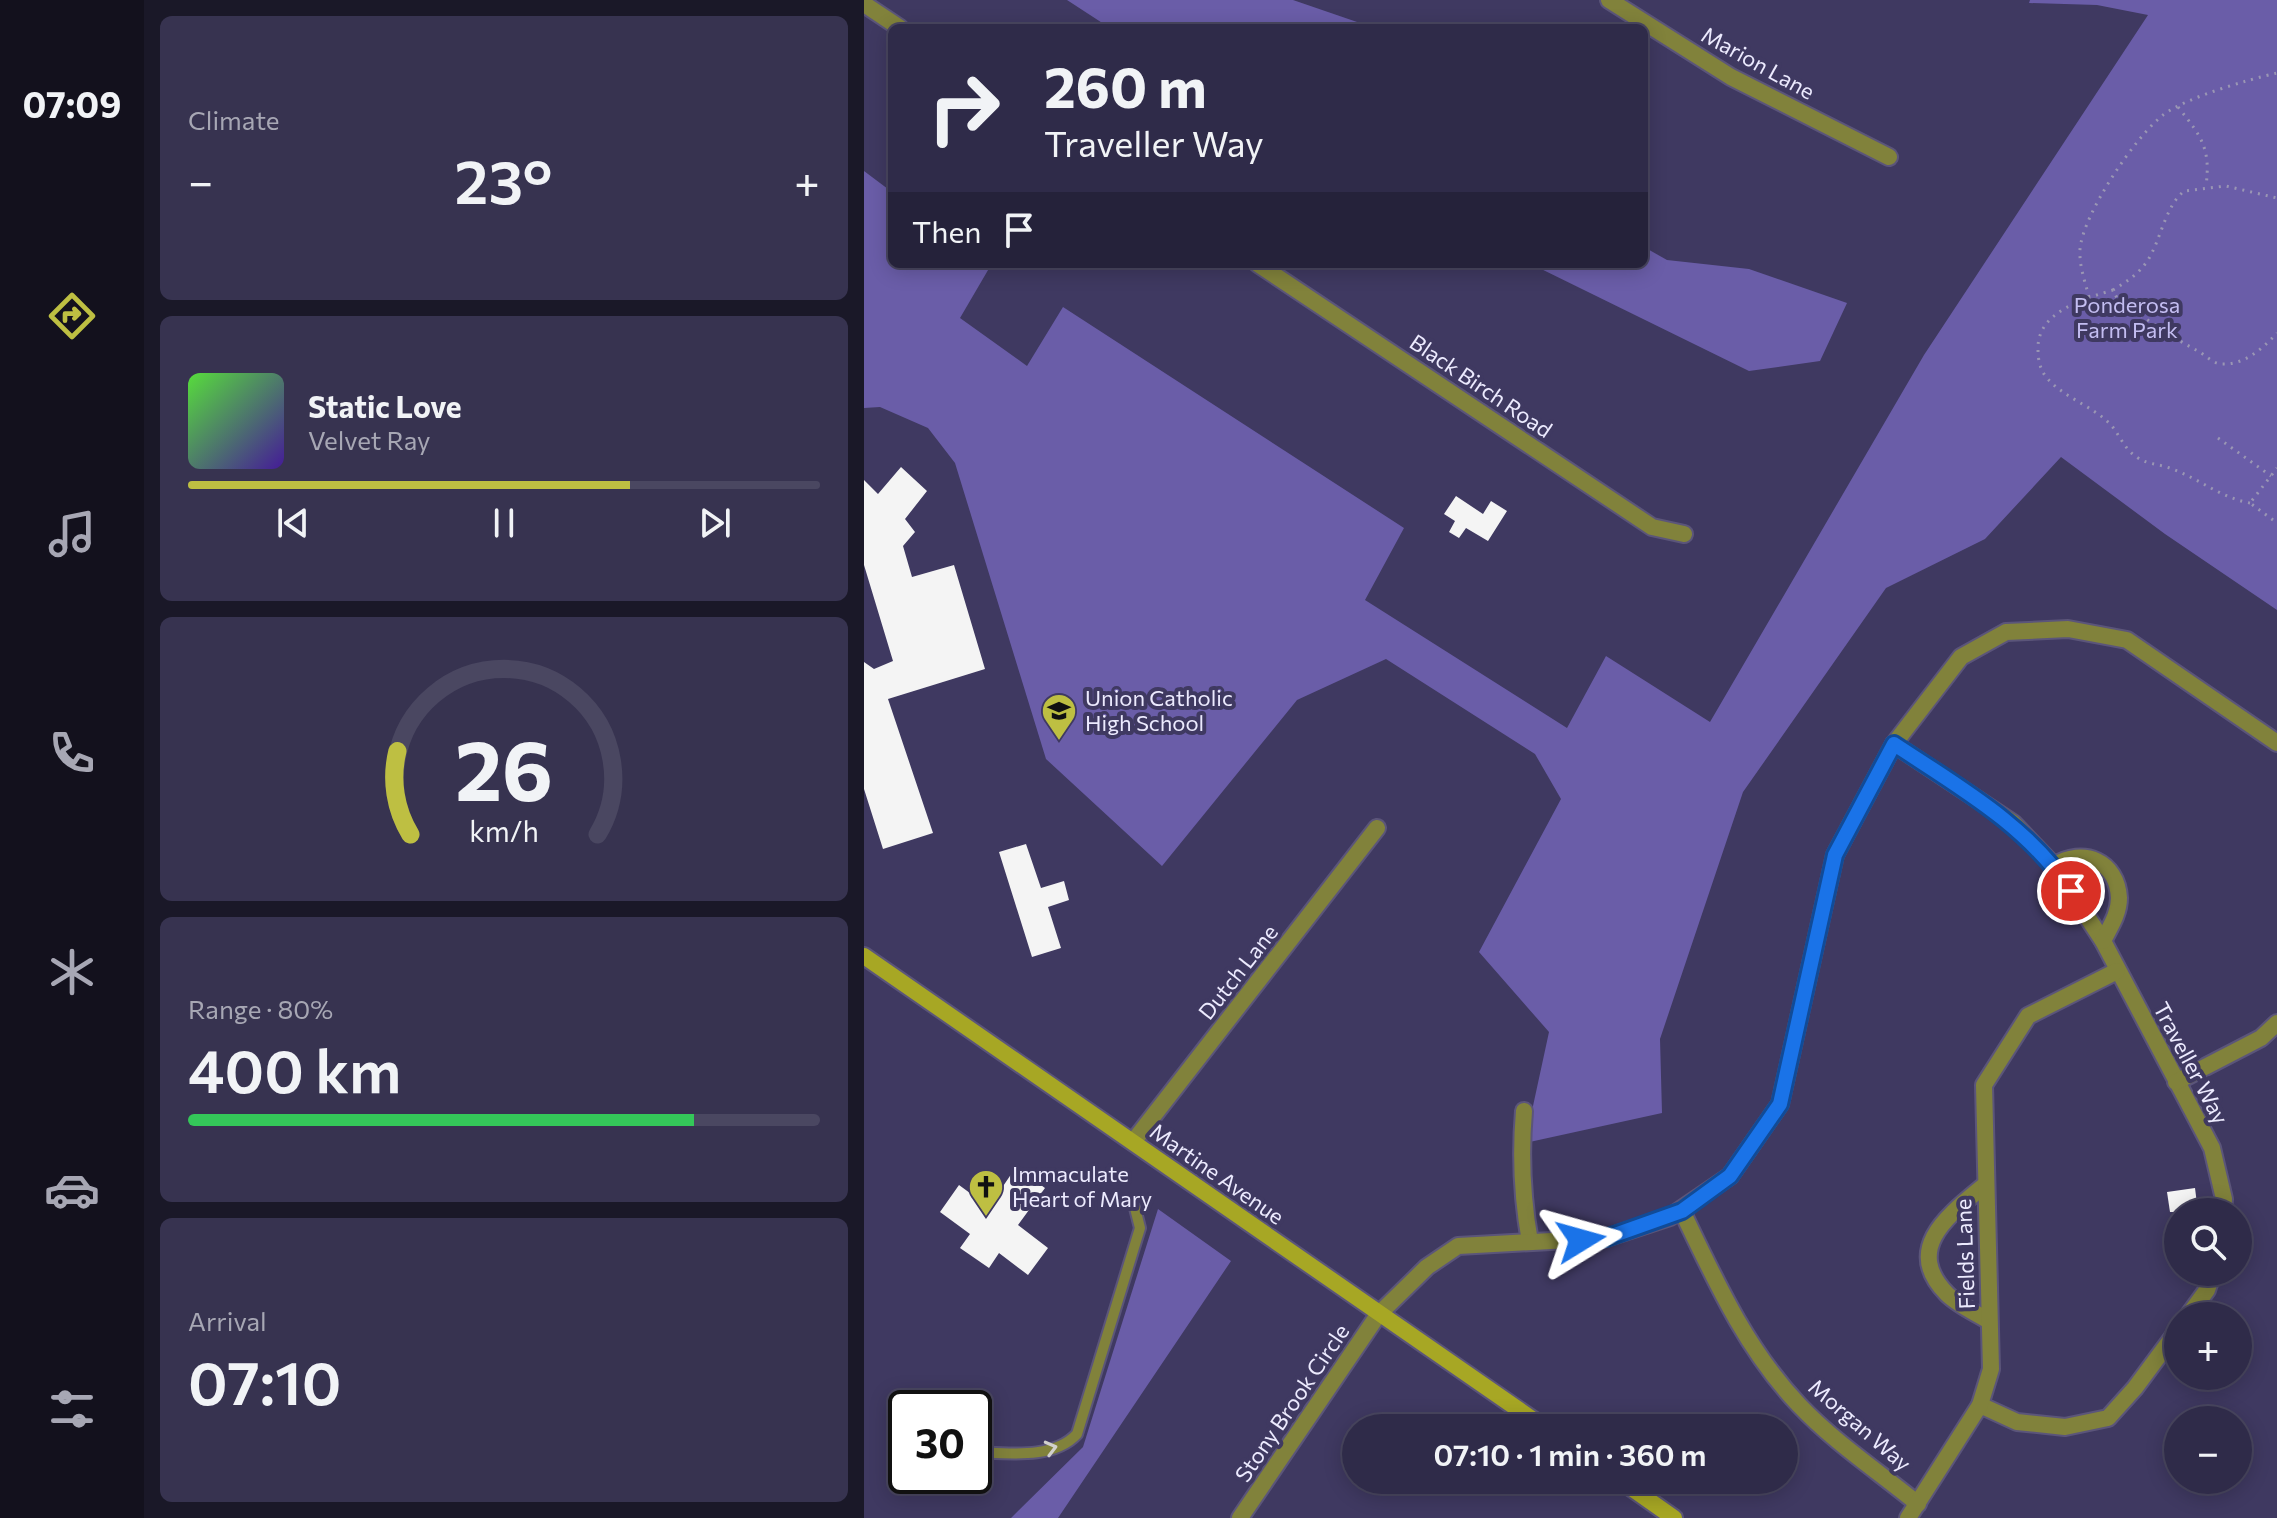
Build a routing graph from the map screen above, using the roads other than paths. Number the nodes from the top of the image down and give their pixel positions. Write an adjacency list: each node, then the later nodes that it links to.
1 (1609, 0): 4 (street, Marion Lane)
2 (864, 4): 3 (street)
3 (894, 24)
4 (1647, 24)
5 (1648, 25): 6 (street, Marion Lane)
6 (1889, 157)
7 (1264, 268): 8 (street, Black Birch Road)
8 (1684, 534)
9 (2277, 743): 10 (street, Stony Brook Circle)
10 (1894, 744): 12 (street, Traveller Way); 23 (street, Stony Brook Circle)
11 (1377, 828): 19 (street, Dutch Lane)
12 (2054, 866): 13 (street, Traveller Way); 13 (street)
13 (2103, 941): 15 (street, Traveller Way)
14 (864, 956): 19 (main road, Martine Avenue)
15 (2117, 971): 17 (street, Traveller Way); 20 (street, Fields Lane)
16 (2277, 1023): 17 (street)
17 (2176, 1082): 21 (street, Traveller Way)
18 (1524, 1111): 24 (street)
19 (1133, 1142): 25 (main road, Martine Avenue)
20 (1985, 1185): 26 (street, Fields Lane); 26 (street, Fields Lane)
21 (2224, 1198)
22 (1135, 1208): 30 (lane, one-way to 22)
23 (1682, 1211): 24 (street, Stony Brook Circle); 32 (street, Morgan Way)
24 (1530, 1242): 25 (street, Stony Brook Circle)
25 (1380, 1313): 29 (main road, Martine Avenue); 34 (street, Stony Brook Circle)
26 (1989, 1321): 28 (street, Fields Lane)
27 (2164, 1349): 28 (street)
28 (1980, 1405): 32 (street, Fields Lane)
29 (1525, 1414)
30 (992, 1452)
31 (1639, 1494): 33 (main road)
32 (1918, 1504): 35 (street, Fields Lane)
33 (1669, 1516)
34 (1240, 1518)
35 (1908, 1518)

